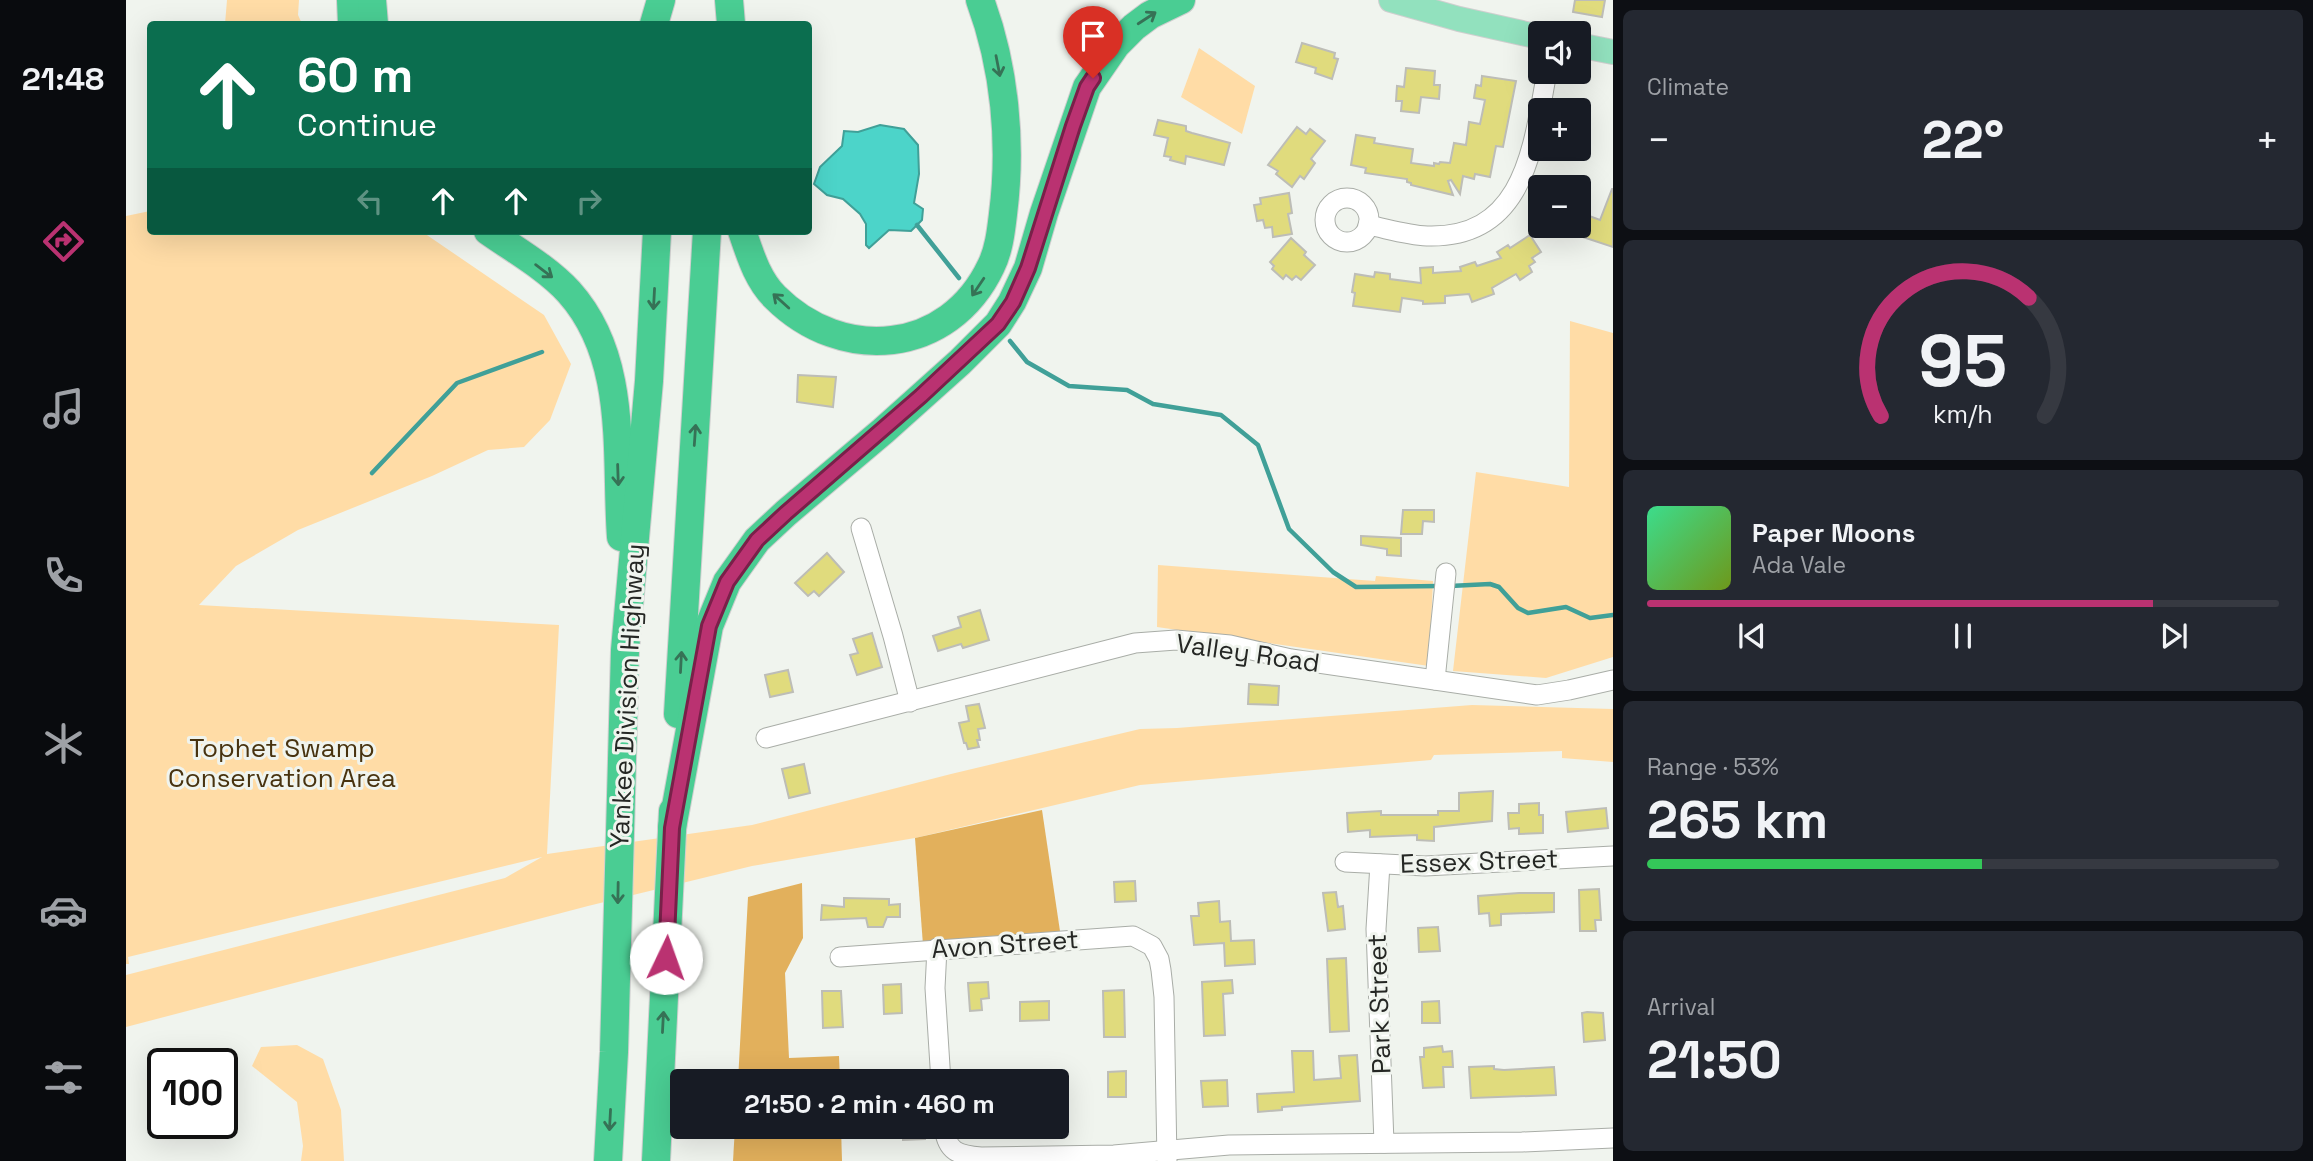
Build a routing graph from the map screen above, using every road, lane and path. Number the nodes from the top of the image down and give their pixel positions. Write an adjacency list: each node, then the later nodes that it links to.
1 (351, 0): 10 (highway)
2 (372, 0): 11 (highway)
3 (661, 0): 12 (highway)
4 (669, 0): 13 (highway)
5 (721, 0): 14 (highway)
6 (729, 0): 15 (highway)
7 (980, 0): 24 (highway, one-way to 24)
8 (1181, 0): 32 (highway, one-way to 8)
9 (1391, 0): 16 (main road)
10 (352, 21)
11 (374, 21)
12 (655, 21)
13 (667, 21)
14 (720, 21)
15 (731, 21)
16 (1528, 34)
17 (1591, 48): 18 (main road)
18 (1613, 52)
19 (1544, 84): 20 (street)
20 (1368, 225)
21 (494, 235): 27 (highway, one-way to 27)
22 (657, 235): 27 (highway, Yankee Division Highway, one-way to 27)
23 (707, 235): 32 (highway, Yankee Division Highway, one-way to 23)
24 (744, 235)
25 (861, 528): 30 (street)
26 (1446, 573): 28 (street)
27 (627, 628): 43 (highway, Yankee Division Highway, one-way to 43)
28 (1435, 680): 29 (street, Valley Road); 30 (street, Valley Road)
29 (1613, 680)
30 (910, 702): 31 (street, Valley Road)
31 (766, 738)
32 (672, 828): 44 (highway, Yankee Division Highway, one-way to 32)
33 (1613, 856): 35 (street, Essex Street)
34 (1345, 862): 35 (street, Essex Street)
35 (1380, 864): 41 (street, Park Street)
36 (937, 948): 37 (street, Avon Street); 38 (street); 42 (street, Avon Street)
37 (840, 957)
38 (940, 1069)
39 (1613, 1138): 41 (street)
40 (946, 1139): 42 (street)
41 (1384, 1143): 42 (street)
42 (1167, 1155)
43 (608, 1161)
44 (656, 1161)

